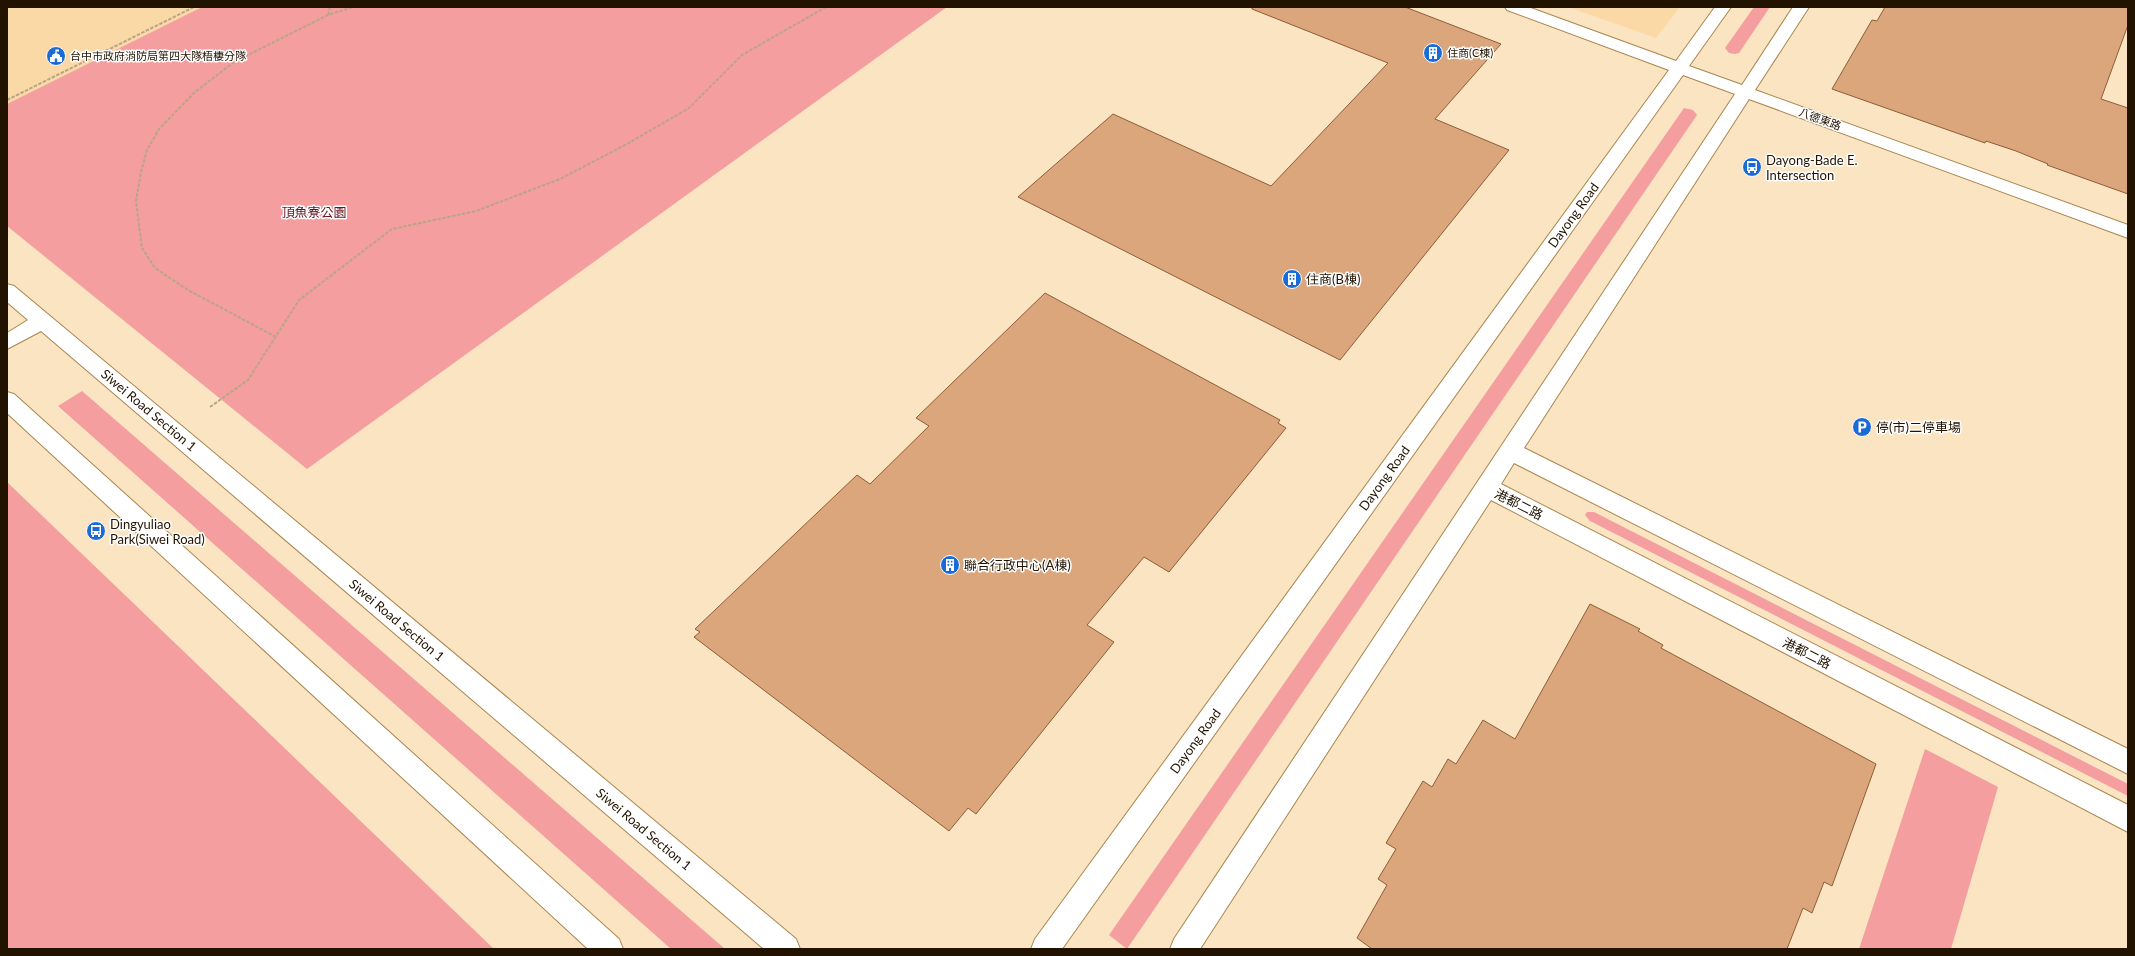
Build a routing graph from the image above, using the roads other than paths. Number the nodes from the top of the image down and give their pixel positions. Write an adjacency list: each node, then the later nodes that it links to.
1 (1513, 7): 4 (street, 八德東路)
2 (1724, 7): 4 (street, Dayong Road)
3 (1801, 7): 5 (street)
4 (1679, 68): 5 (street, 八德東路); 17 (street, Dayong Road)
5 (1745, 92): 6 (street, 八德東路); 11 (street)
6 (2128, 232)
7 (7, 291): 8 (street, Siwei Road Section 1)
8 (43, 321): 9 (street); 16 (street, Siwei Road Section 1)
9 (7, 342)
10 (7, 400): 15 (street)
11 (1510, 451): 12 (street); 13 (street)
12 (1486, 487): 14 (street, 港都二路); 18 (street)
13 (2128, 762)
14 (2128, 819)
15 (609, 949)
16 (786, 949)
17 (1045, 949)
18 (1184, 949)

